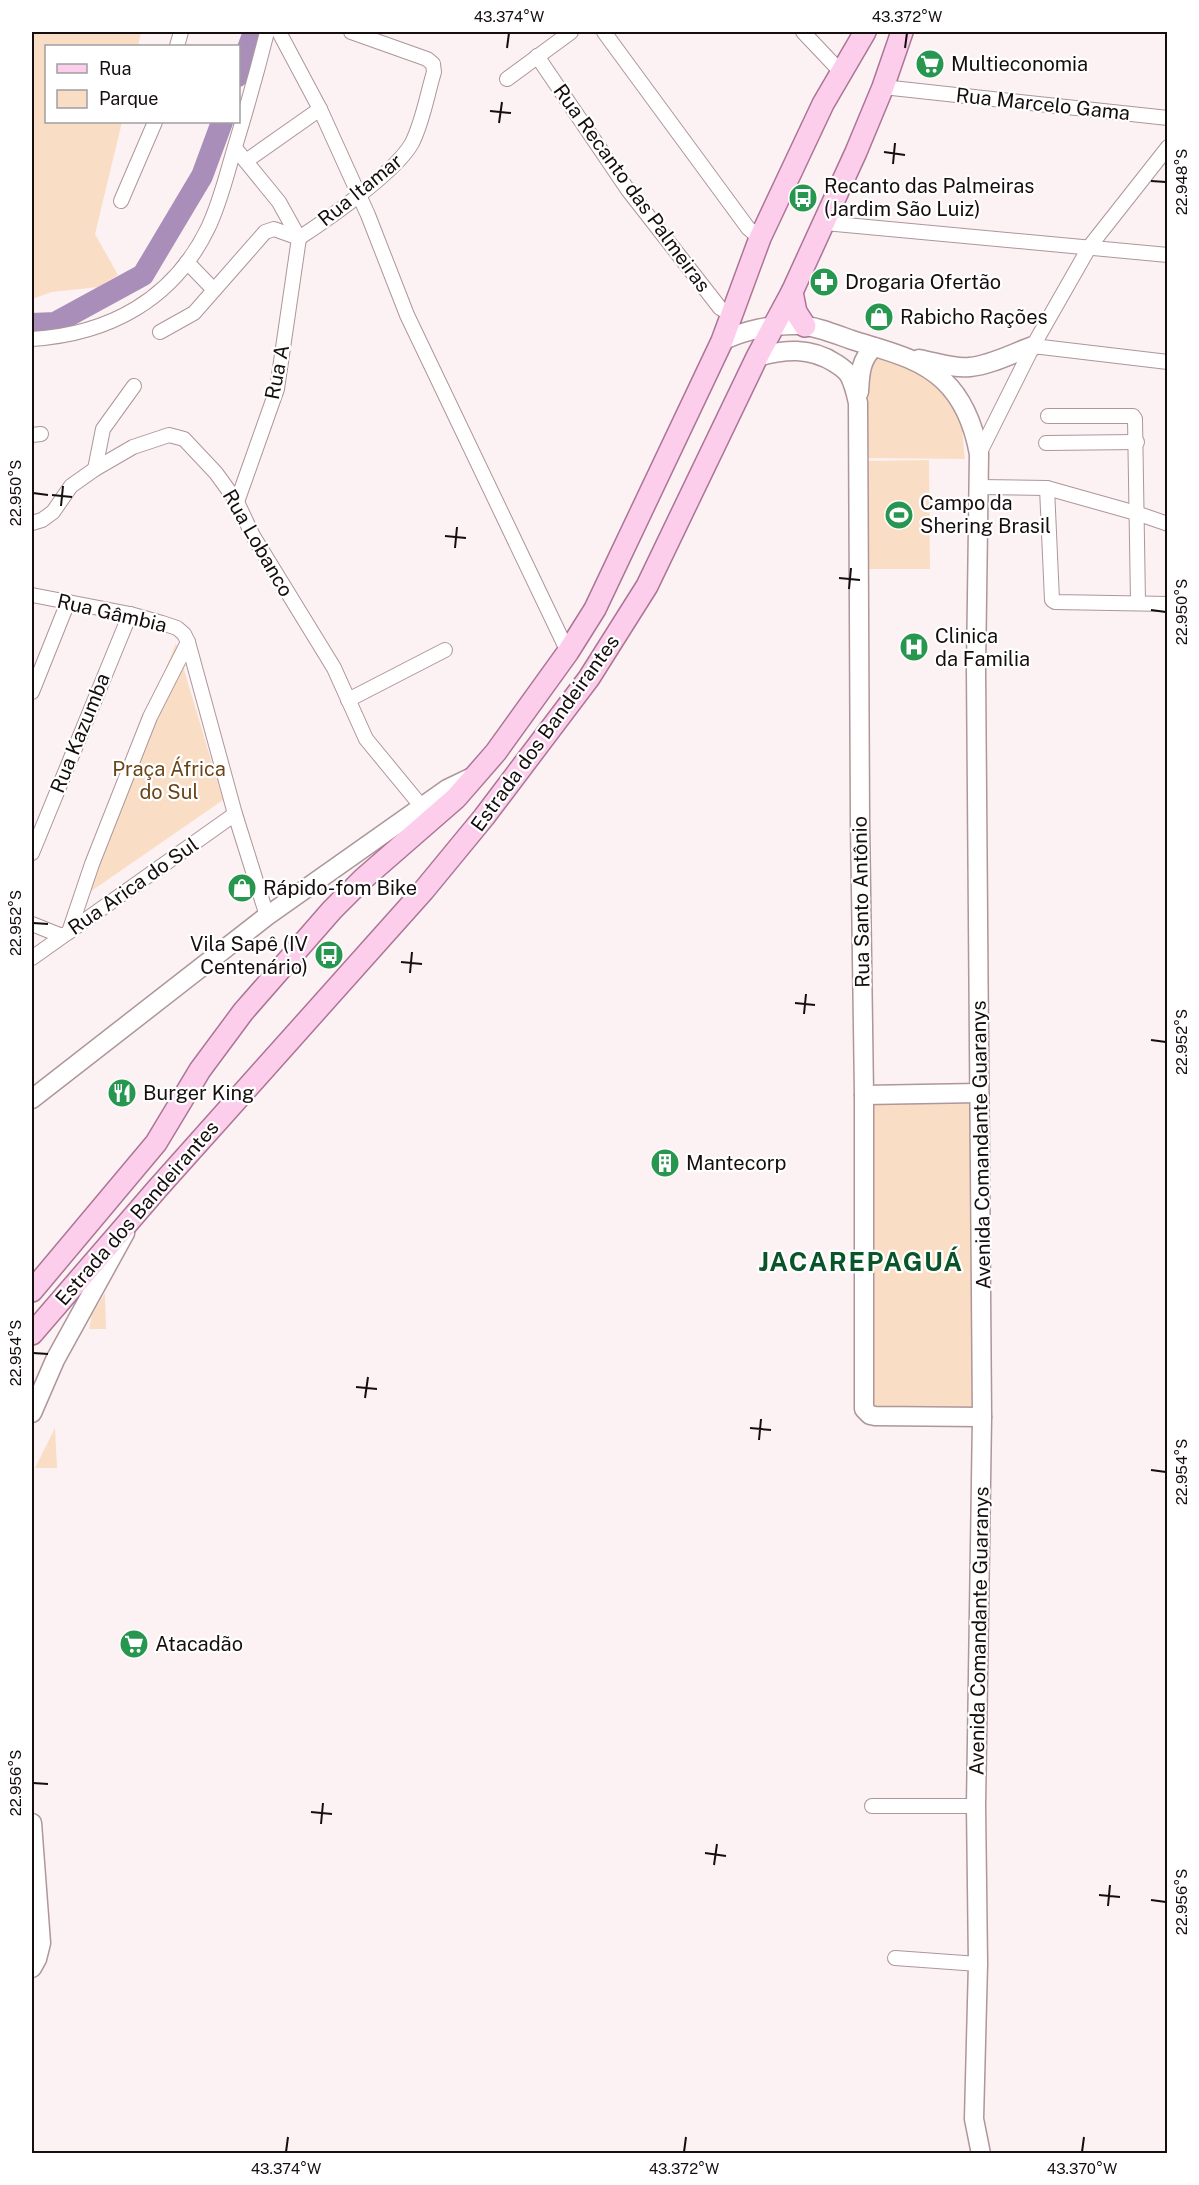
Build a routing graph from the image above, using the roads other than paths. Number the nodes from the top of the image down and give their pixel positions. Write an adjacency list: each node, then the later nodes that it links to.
1 (267, 32): 17 (street)
2 (279, 32): 13 (street)
3 (351, 32): 19 (street, Rua Itamar)
4 (571, 32): 9 (street)
5 (604, 32): 23 (street)
6 (803, 32): 10 (street)
7 (865, 32): 10 (main road, Estrada dos Bandeirantes)
8 (902, 32): 12 (main road, Estrada dos Bandeirantes)
9 (537, 56): 11 (street); 29 (street, Rua Recanto das Palmeiras)
10 (840, 71): 23 (main road, Estrada dos Bandeirantes)
11 (507, 79)
12 (883, 87): 14 (street, Rua Marcelo Gama); 21 (main road, Estrada dos Bandeirantes)
13 (320, 109): 18 (street); 19 (street)
14 (1167, 118)
15 (155, 123): 20 (street)
16 (1167, 147): 24 (street)
17 (235, 148): 18 (street); 26 (street)
18 (246, 161): 22 (street)
19 (358, 195): 22 (street, Rua Itamar); 62 (street)
20 (121, 201)
21 (825, 223): 24 (street); 28 (main road, Estrada dos Bandeirantes)
22 (299, 238): 27 (street); 51 (street, Rua A)
23 (760, 238): 29 (main road, Estrada dos Bandeirantes)
24 (1090, 246): 25 (street); 36 (street)
25 (1167, 255)
26 (187, 262): 27 (street); 34 (street)
27 (214, 290): 32 (street)
28 (792, 292): 30 (main road); 31 (main road, Estrada dos Bandeirantes)
29 (732, 315): 35 (main road, Estrada dos Bandeirantes)
30 (805, 326): 31 (street, Avenida Comandante Guaranys); 33 (street, Avenida Comandante Guaranys)
31 (772, 327): 35 (street, Avenida Comandante Guaranys); 39 (main road, Estrada dos Bandeirantes)
32 (160, 332)
33 (836, 335): 37 (street, Avenida Comandante Guaranys); 40 (street)
34 (32, 339)
35 (722, 341): 62 (main road, Estrada dos Bandeirantes)
36 (1033, 346): 38 (street); 41 (street); 47 (street)
37 (874, 347): 38 (street, Avenida Comandante Guaranys); 43 (street)
38 (897, 353): 47 (street, Avenida Comandante Guaranys)
39 (757, 357): 40 (street, Rua Santo Antônio); 76 (main road, Estrada dos Bandeirantes)
40 (833, 362): 43 (street, Rua Santo Antônio)
41 (1167, 362)
42 (134, 386): 48 (street)
43 (858, 403): 74 (street, Rua Santo Antônio)
44 (1048, 416): 45 (street)
45 (1137, 442): 46 (street); 52 (street)
46 (1046, 443)
47 (979, 454): 49 (street, Avenida Comandante Guaranys)
48 (95, 469): 51 (street, Rua Lobanco); 53 (street, Rua Lobanco)
49 (978, 487): 50 (street); 73 (street, Avenida Comandante Guaranys)
50 (1047, 488): 52 (street); 57 (street)
51 (237, 502): 64 (street, Rua Lobanco)
52 (1136, 513): 54 (street); 57 (street)
53 (32, 523)
54 (1167, 524)
55 (32, 594): 56 (street, Rua Gâmbia)
56 (68, 602): 59 (street, Rua Gâmbia); 63 (street)
57 (1138, 602): 58 (street)
58 (1167, 604)
59 (130, 614): 60 (street, Rua Gâmbia); 68 (street, Rua Kazumba)
60 (188, 642): 67 (street, Rua Gâmbia); 71 (street)
61 (445, 650): 64 (street)
62 (568, 652): 65 (main road, Estrada dos Bandeirantes)
63 (32, 692)
64 (348, 700): 66 (street, Rua Lobanco)
65 (476, 775): 66 (street, Estrada dos Bandeirantes); 77 (main road, Estrada dos Bandeirantes)
66 (422, 807): 69 (street, Estrada dos Bandeirantes)
67 (235, 814): 69 (street, Rua Gâmbia); 71 (street, Rua Arica do Sul)
68 (32, 853)
69 (267, 916): 75 (street, Estrada dos Bandeirantes)
70 (32, 924): 71 (street)
71 (66, 934): 72 (street, Rua Arica do Sul)
72 (32, 958)
73 (979, 1094): 74 (street); 80 (street, Avenida Comandante Guaranys)
74 (864, 1095): 80 (street, Rua Santo Antônio)
75 (32, 1099)
76 (132, 1219): 78 (main road, Estrada dos Bandeirantes); 79 (street)
77 (32, 1291)
78 (32, 1334)
79 (33, 1407)
80 (982, 1417): 82 (street, Avenida Comandante Guaranys)
81 (872, 1806): 82 (street)
82 (976, 1806): 86 (street, Avenida Comandante Guaranys)
83 (32, 1823): 84 (street)
84 (34, 1891): 87 (street)
85 (895, 1958): 86 (street)
86 (978, 1964): 88 (street, Avenida Comandante Guaranys)
87 (32, 1968)
88 (981, 2154)

